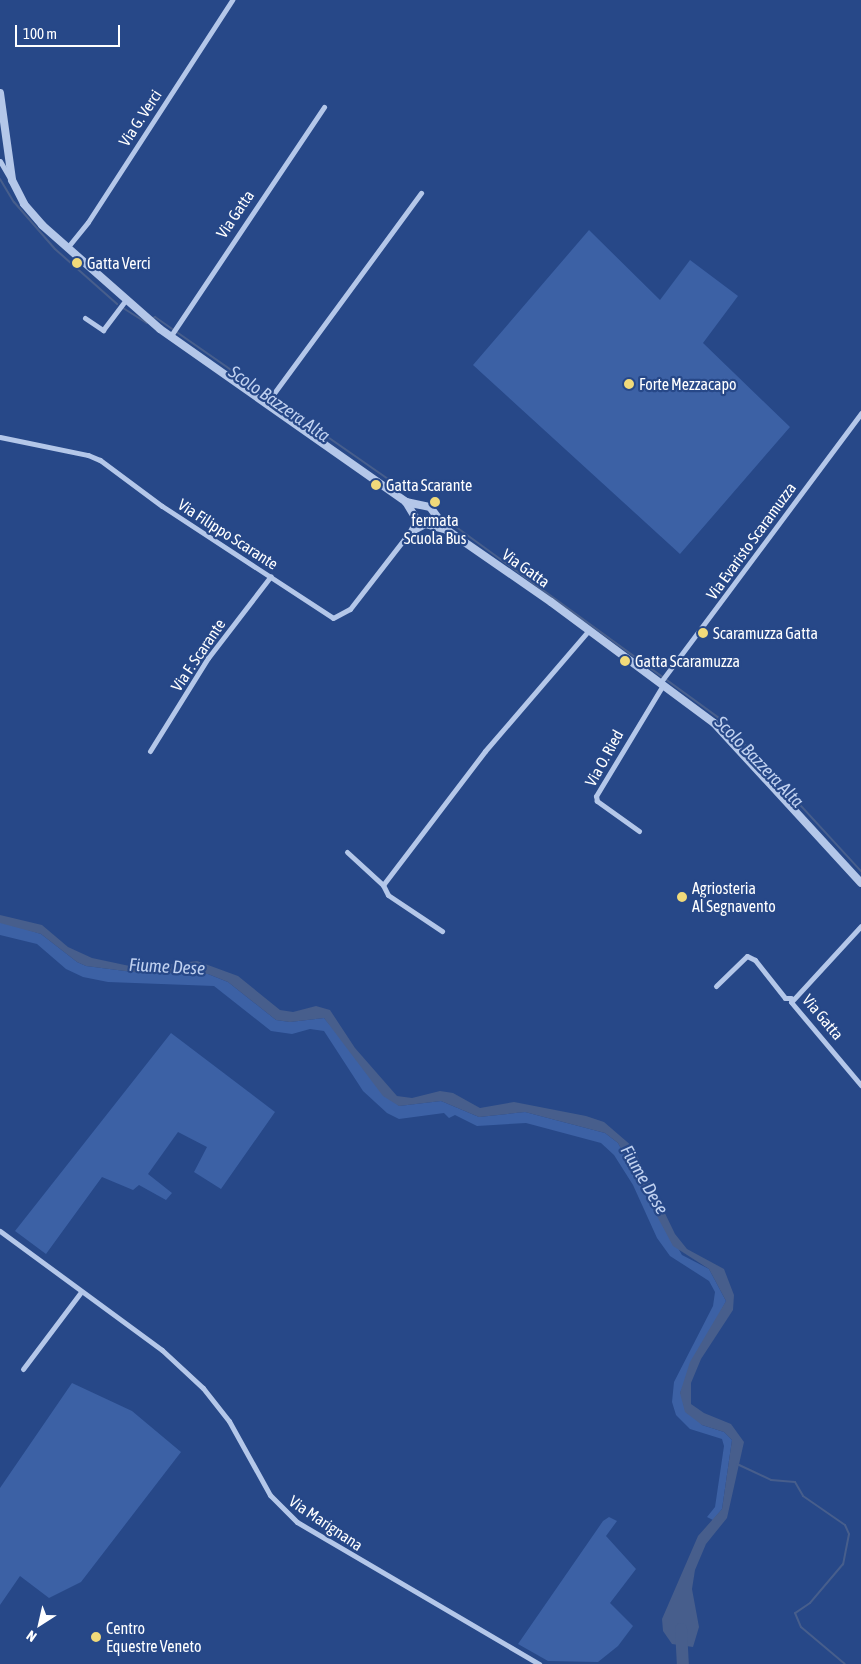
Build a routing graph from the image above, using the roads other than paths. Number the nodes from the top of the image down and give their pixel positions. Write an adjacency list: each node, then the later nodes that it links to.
1 (232, 0): 8 (street, Via G. Verci)
2 (0, 93): 4 (street, Via Gatta)
3 (324, 107): 11 (street, Via Gatta)
4 (3, 141): 6 (street, Via Gatta)
5 (0, 161): 6 (street, Via Gatta)
6 (12, 180): 8 (street, Via Gatta)
7 (421, 193): 12 (street)
8 (67, 248): 9 (street, Via Gatta)
9 (126, 300): 10 (street); 11 (street, Via Gatta)
10 (85, 318)
11 (171, 335): 12 (street, Via Gatta)
12 (267, 403): 15 (street, Via Gatta)
13 (861, 413): 24 (street, Via Evaristo Scaramuzza)
14 (0, 437): 22 (street, Via Filippo Scarante)
15 (406, 502): 16 (street, Via Gatta); 18 (street, Via Gatta)
16 (422, 506): 17 (street, Via Gatta); 18 (street)
17 (435, 516): 19 (street); 20 (street, Via Gatta)
18 (416, 517): 19 (street, Via Gatta); 21 (street, Via Filippo Scarante)
19 (426, 525): 20 (street, Via Gatta); 21 (street, Via Filippo Scarante)
20 (447, 530): 23 (street, Via Gatta)
21 (409, 534): 22 (street, Via Filippo Scarante)
22 (271, 576): 25 (street, Via F. Scarante)
23 (589, 630): 24 (street, Via Gatta); 29 (street)
24 (662, 684): 26 (street, Via O. Ried); 28 (street, Via Gatta)
25 (150, 751)
26 (639, 831)
27 (347, 852): 29 (street)
28 (861, 883)
29 (383, 885): 31 (street)
30 (861, 926): 33 (street, Via Gatta)
31 (442, 931)
32 (716, 986): 33 (street)
33 (791, 998): 34 (street, Via Gatta)
34 (861, 1085)
35 (0, 1230): 36 (street, Via Marignana)
36 (81, 1292): 37 (street); 38 (street, Via Marignana)
37 (23, 1369)
38 (539, 1664)

